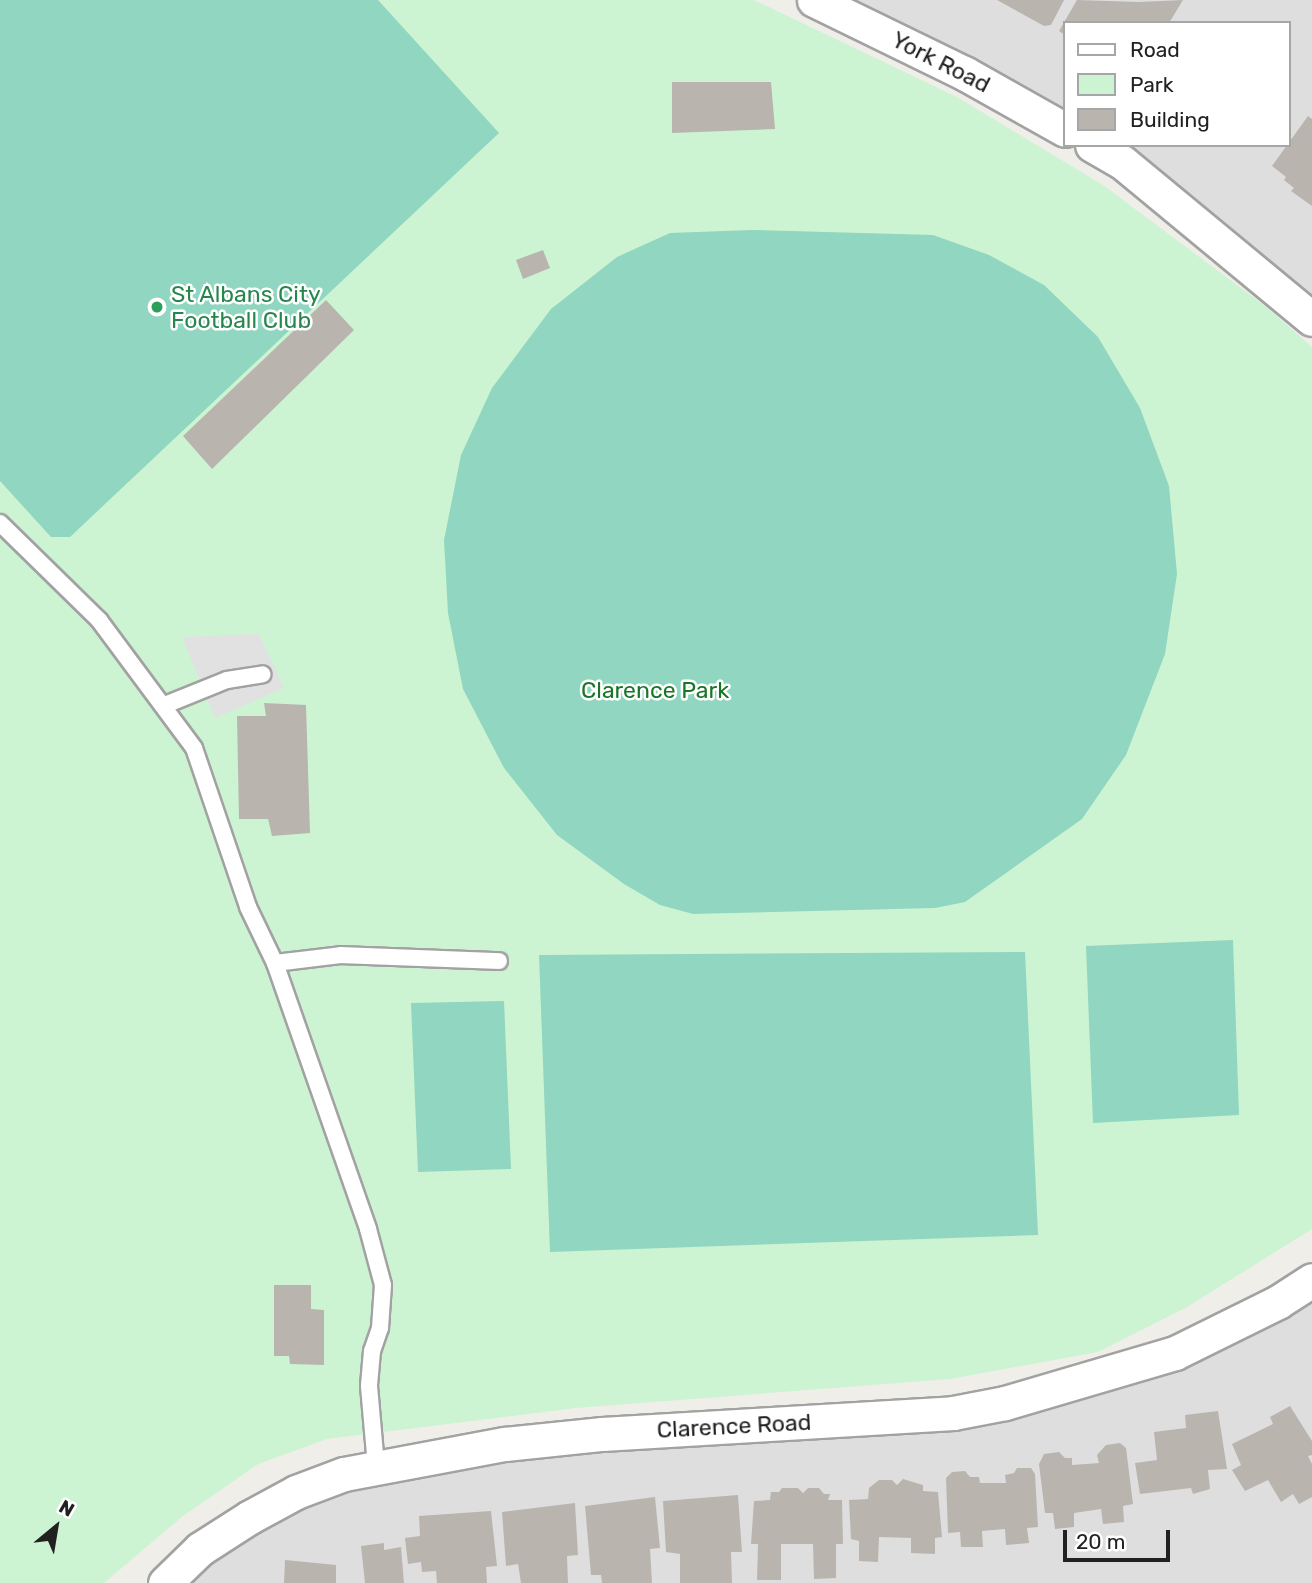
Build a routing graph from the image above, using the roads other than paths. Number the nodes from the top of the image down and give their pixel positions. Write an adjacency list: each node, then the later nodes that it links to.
1 (814, 0): 2 (street, York Road)
2 (1064, 129)
3 (1096, 147): 4 (street)
4 (1312, 319)
5 (0, 523): 7 (lane)
6 (263, 674): 7 (lane)
7 (165, 705): 9 (lane)
8 (499, 961): 9 (lane)
9 (275, 963): 11 (lane)
10 (1312, 1280): 11 (street, Clarence Road)
11 (376, 1466): 12 (street, Clarence Road)
12 (165, 1583)

